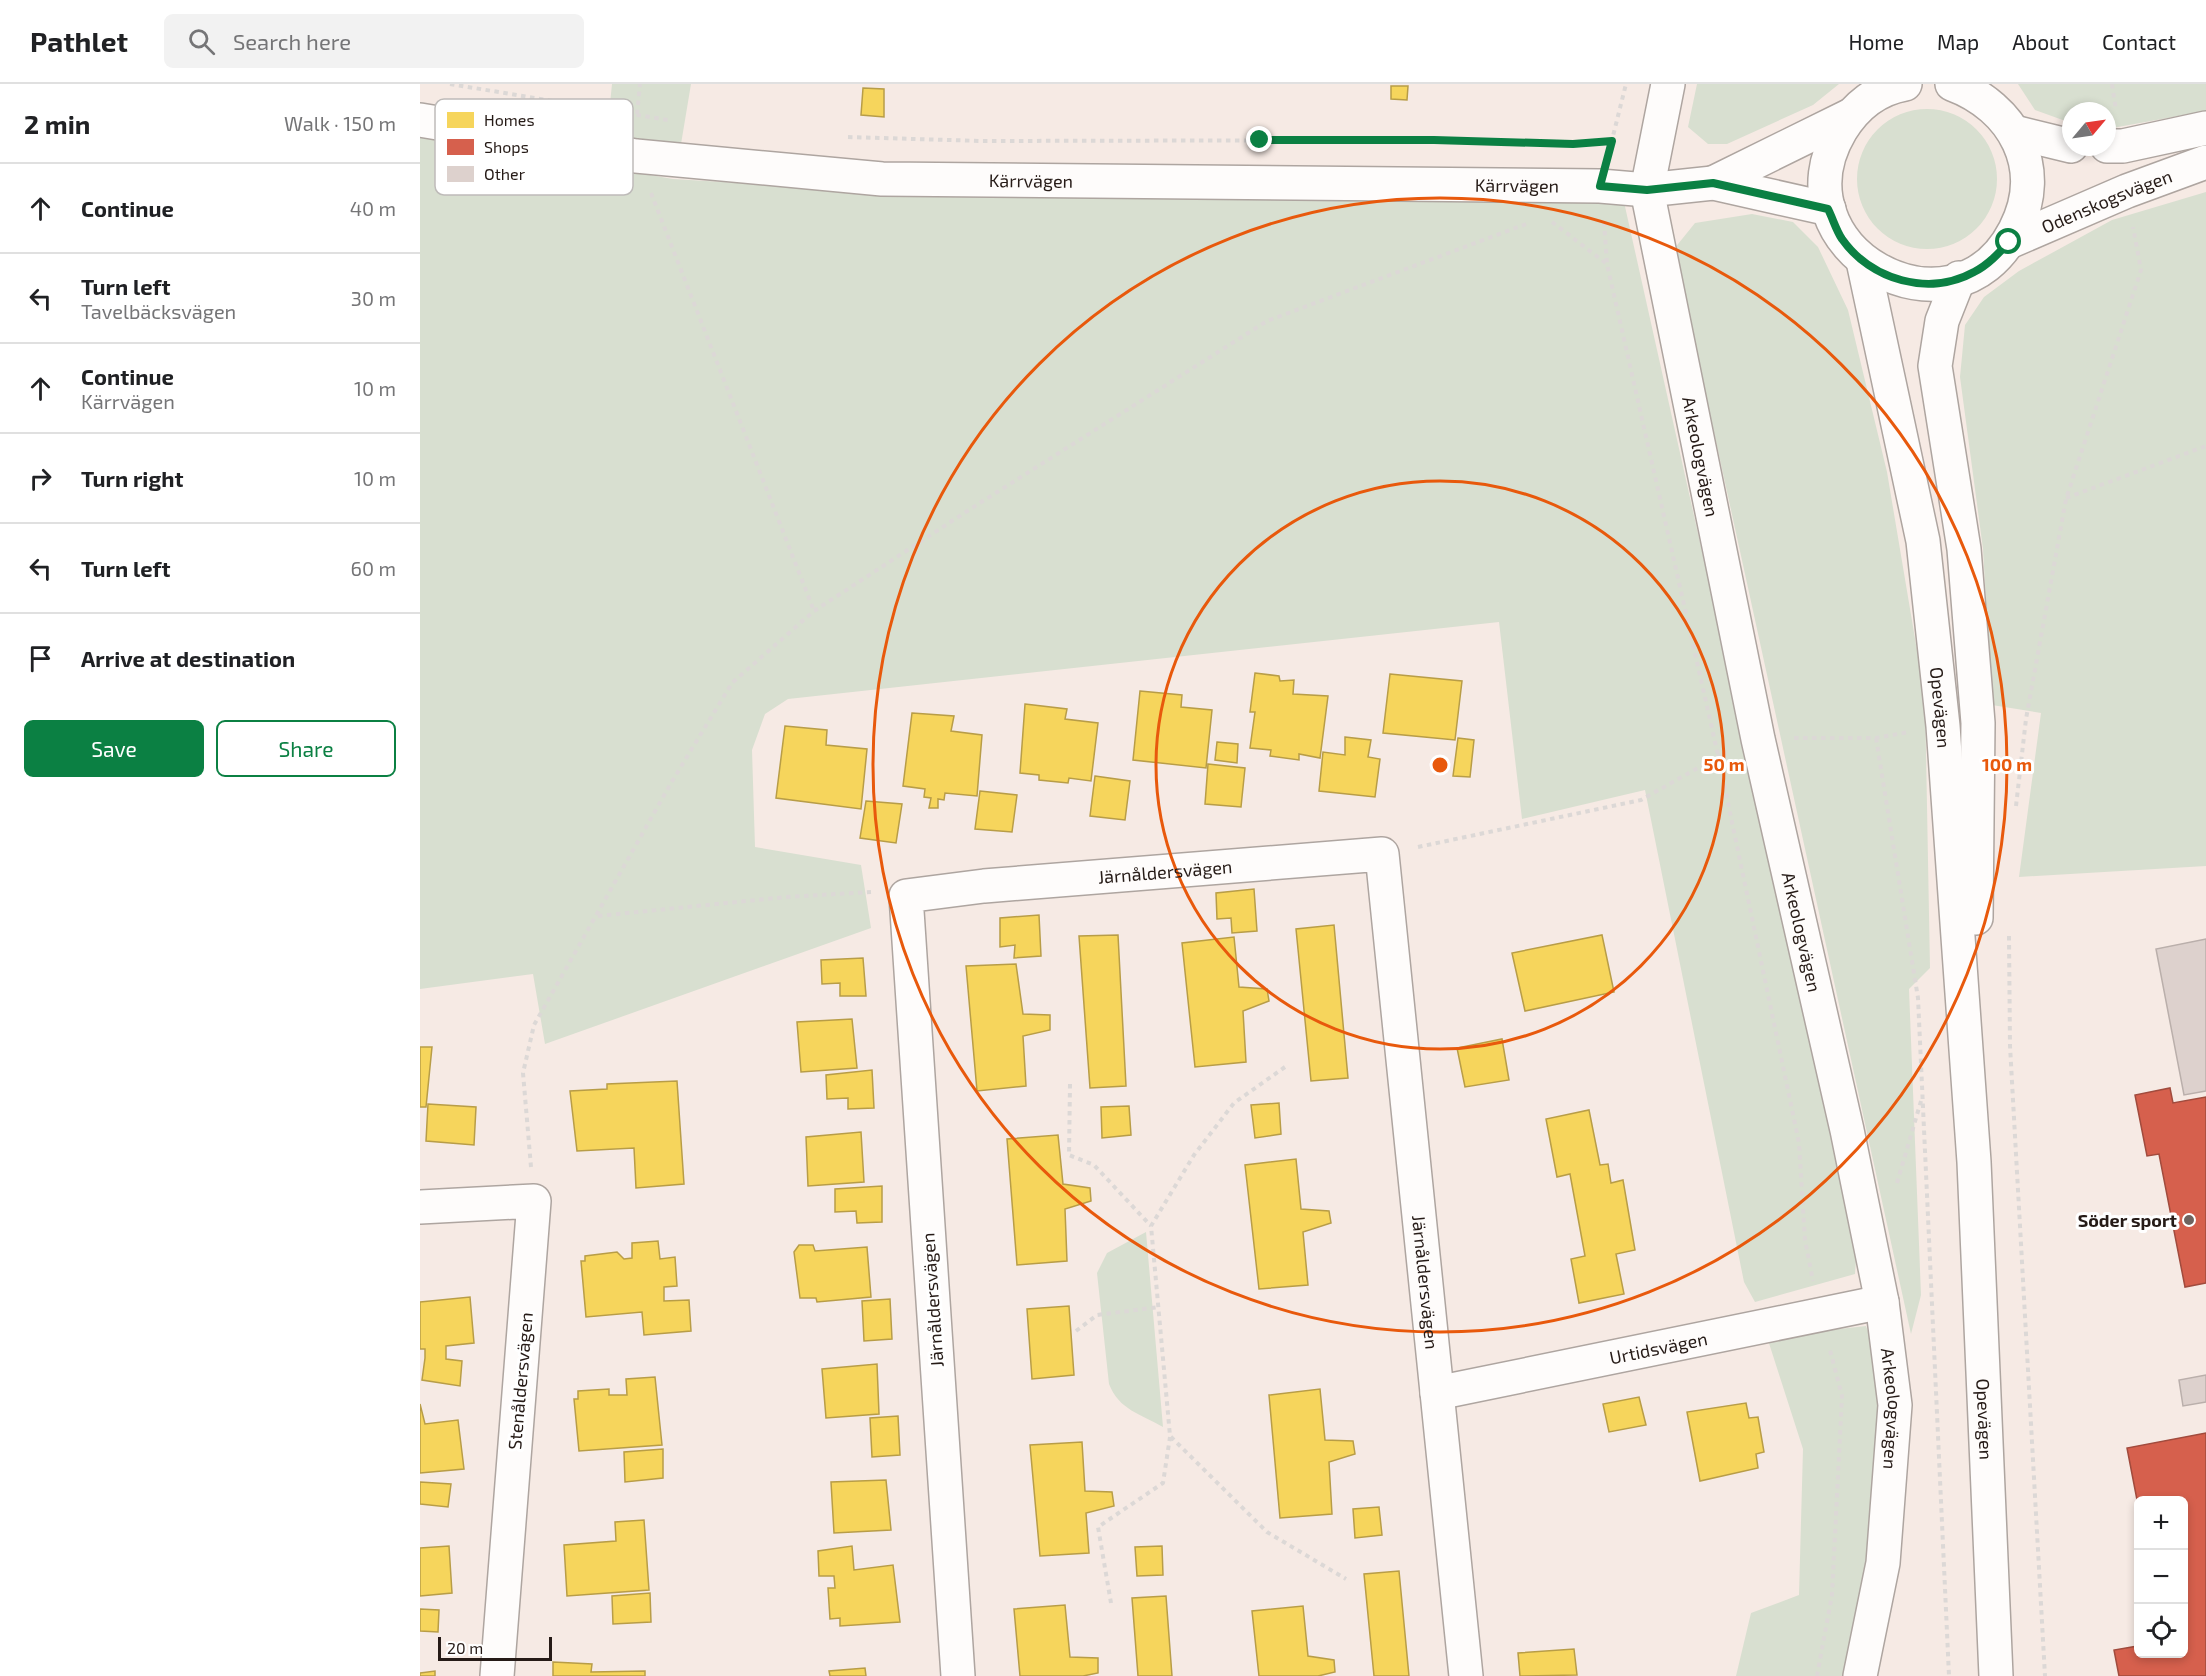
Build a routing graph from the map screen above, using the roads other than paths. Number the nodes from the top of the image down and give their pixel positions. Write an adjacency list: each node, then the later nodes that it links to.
1 (1668, 84): 14 (street)
2 (1952, 84): 4 (street)
3 (1897, 85): 5 (street)
4 (2001, 109): 9 (street); 16 (street)
5 (1849, 116): 13 (street); 15 (street)
6 (420, 120): 7 (street, Kärrvägen)
7 (435, 122)
8 (2206, 128): 10 (street)
9 (2062, 141)
10 (2116, 146)
11 (633, 156): 14 (street, Kärrvägen)
12 (2206, 162): 16 (street, Odenskogsvägen)
13 (1713, 183): 14 (street, Kärrvägen); 15 (street)
14 (1647, 190): 21 (street, Arkeologvägen)
15 (1828, 209): 17 (street)
16 (2009, 242): 18 (street)
17 (1863, 261): 18 (street); 19 (street, Opevägen)
18 (1959, 278): 19 (street, Opevägen)
19 (1974, 1162): 27 (street, Opevägen)
20 (420, 1208): 23 (street, Stenåldersvägen)
21 (1882, 1302): 22 (street, Urtidsvägen); 26 (street, Arkeologvägen)
22 (1437, 1393): 24 (street, Järnåldersvägen); 25 (street, Järnåldersvägen)
23 (496, 1676)
24 (958, 1676)
25 (1466, 1676)
26 (1860, 1676)
27 (1996, 1676)

